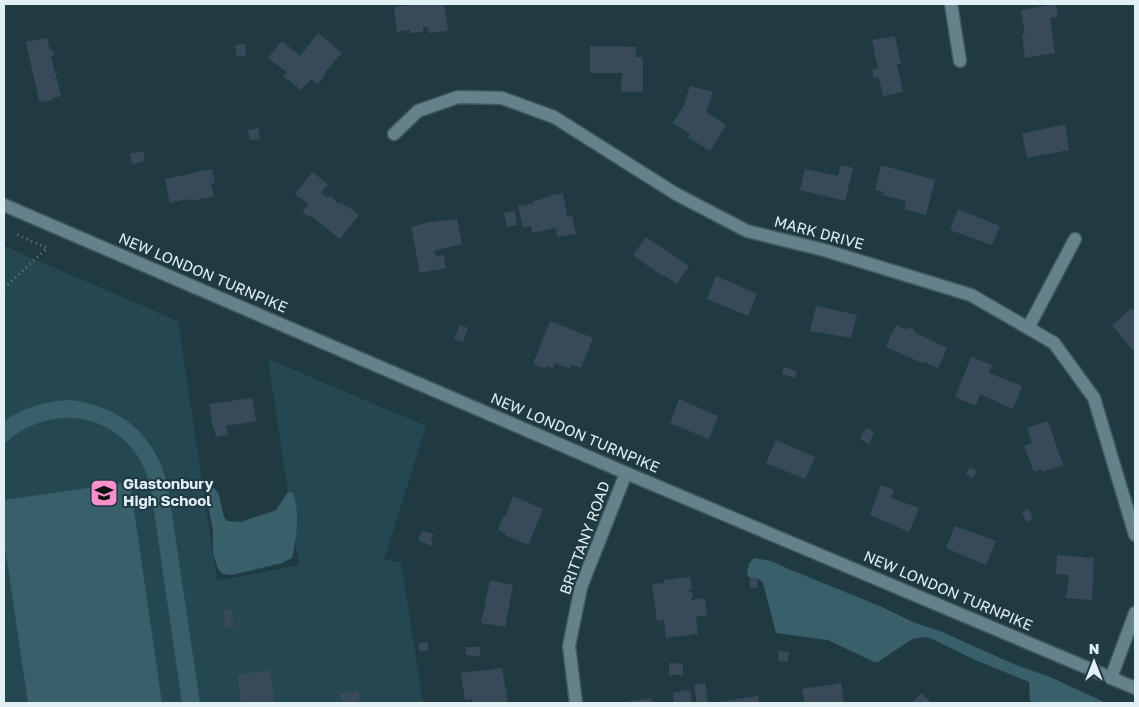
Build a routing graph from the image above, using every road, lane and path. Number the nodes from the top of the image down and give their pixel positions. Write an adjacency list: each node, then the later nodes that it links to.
1 (951, 4): 2 (street)
2 (960, 61)
3 (394, 134): 8 (street, MARK DRIVE)
4 (4, 205): 9 (street, NEW LONDON TURNPIKE)
5 (16, 234): 7 (path)
6 (1075, 239): 8 (street)
7 (4, 288)
8 (1028, 328): 10 (street, MARK DRIVE)
9 (626, 473): 12 (street, NEW LONDON TURNPIKE); 14 (street, BRITTANY ROAD)
10 (1135, 535)
11 (1135, 613): 12 (street)
12 (1112, 678): 13 (street, NEW LONDON TURNPIKE)
13 (1135, 688)
14 (576, 703)

